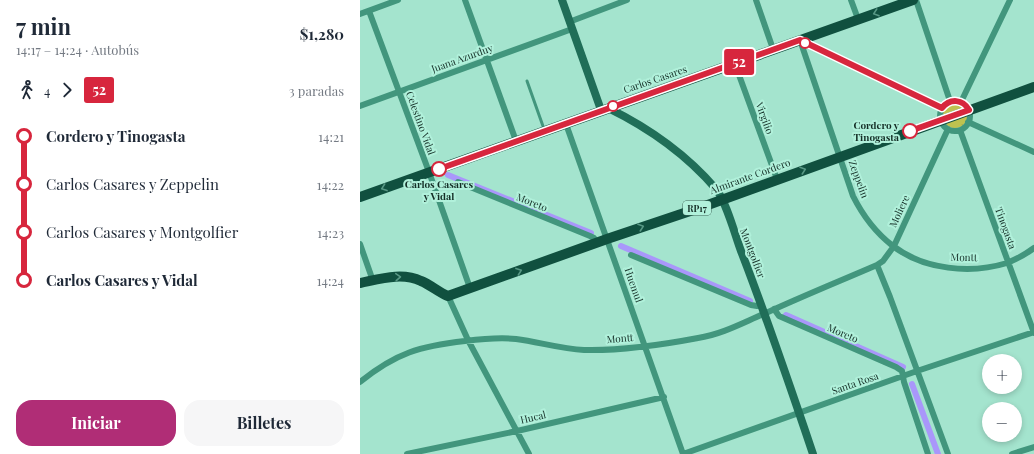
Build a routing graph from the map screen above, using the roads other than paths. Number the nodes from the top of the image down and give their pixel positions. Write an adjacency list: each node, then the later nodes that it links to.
1 (398, 0): 10 (street)
2 (465, 0): 16 (street)
3 (562, 0): 13 (street)
4 (626, 0): 13 (street, Juana Azurduy)
5 (756, 0): 15 (street)
6 (851, 0): 12 (street)
7 (913, 0): 12 (main road, Carlos Casares, one-way to 12)
8 (916, 0): 21 (street)
9 (1010, 0): 22 (street)
10 (368, 11): 11 (street); 20 (street, Celestino Vidal)
11 (360, 14)
12 (858, 19): 14 (main road, Carlos Casares)
13 (570, 26): 16 (street, Juana Azurduy); 25 (street)
14 (800, 40): 15 (main road, Carlos Casares); 24 (street); 35 (street, Zeppelin)
15 (773, 49): 17 (main road, Carlos Casares)
16 (486, 60): 20 (street, Juana Azurduy); 33 (street)
17 (735, 64): 25 (main road, Carlos Casares); 37 (street, Virgilio)
18 (527, 81): 32 (lane)
19 (1034, 87): 26 (main road, Almirante Cordero / RP17)
20 (399, 91): 23 (street, Juana Azurduy); 36 (street, Celestino Vidal)
21 (950, 101): 22 (street); 24 (street)
22 (962, 102): 26 (street)
23 (360, 106)
24 (942, 108): 27 (street)
25 (604, 109): 29 (main road, Carlos Casares); 40 (street, Montgolfier)
26 (969, 110): 27 (main road, Almirante Cordero / RP17); 28 (street)
27 (940, 120): 30 (street); 35 (main road, Almirante Cordero / RP17)
28 (968, 122): 31 (street); 34 (street)
29 (566, 124): 32 (main road, Carlos Casares); 41 (street, Huemul)
30 (948, 129): 31 (street); 44 (street, Moliere)
31 (960, 130): 47 (street, Tinogasta)
32 (545, 131): 33 (main road, Carlos Casares)
33 (516, 141): 36 (main road, Carlos Casares)
34 (1034, 152)
35 (840, 157): 37 (main road, Almirante Cordero / RP17, one-way to 35); 44 (street, Zeppelin)
36 (429, 172): 39 (main road, Carlos Casares, one-way to 39); 51 (street, Celestino Vidal)
37 (777, 179): 40 (main road, Almirante Cordero / RP17)
38 (458, 182): 42 (street, Moreto)
39 (360, 197)
40 (721, 199): 41 (main road, Almirante Cordero / RP17, one-way to 40); 53 (street, Montgolfier)
41 (607, 239): 42 (main road, Almirante Cordero / RP17); 58 (street, Huemul)
42 (597, 242): 51 (main road, Almirante Cordero / RP17, one-way to 42)
43 (360, 244): 49 (street)
44 (894, 246): 47 (street, Montt); 48 (street, Moliere)
45 (1034, 248): 47 (street, Montt)
46 (631, 255): 53 (street)
47 (1008, 262): 56 (street, Tinogasta)
48 (877, 265): 54 (street, Montt); 59 (street)
49 (373, 281): 50 (main road); 52 (main road, one-way to 52)
50 (360, 283)
51 (470, 288): 52 (main road, Almirante Cordero / RP17)
52 (448, 296): 57 (street)
53 (761, 304): 55 (street, Montgolfier)
54 (774, 309): 55 (street, Montt); 60 (street, Moreto)
55 (765, 313): 58 (street, Montt); 63 (street, Montgolfier)
56 (1034, 333): 59 (street, Santa Rosa)
57 (468, 340): 58 (street, Montt); 61 (street, Montt); 64 (street)
58 (645, 346): 62 (street, Huemul)
59 (916, 371): 60 (street, Santa Rosa); 71 (street)
60 (903, 376): 63 (street, Santa Rosa); 70 (street)
61 (360, 382)
62 (664, 397): 64 (street, Hucal); 68 (street, Huemul)
63 (799, 412): 68 (street, Santa Rosa); 69 (street, Montgolfier)
64 (517, 431): 66 (street, Hucal); 67 (street)
65 (1034, 447): 72 (street)
66 (407, 454)
67 (530, 454)
68 (683, 454)
69 (813, 454)
70 (928, 454)
71 (948, 454)
72 (1012, 454)

